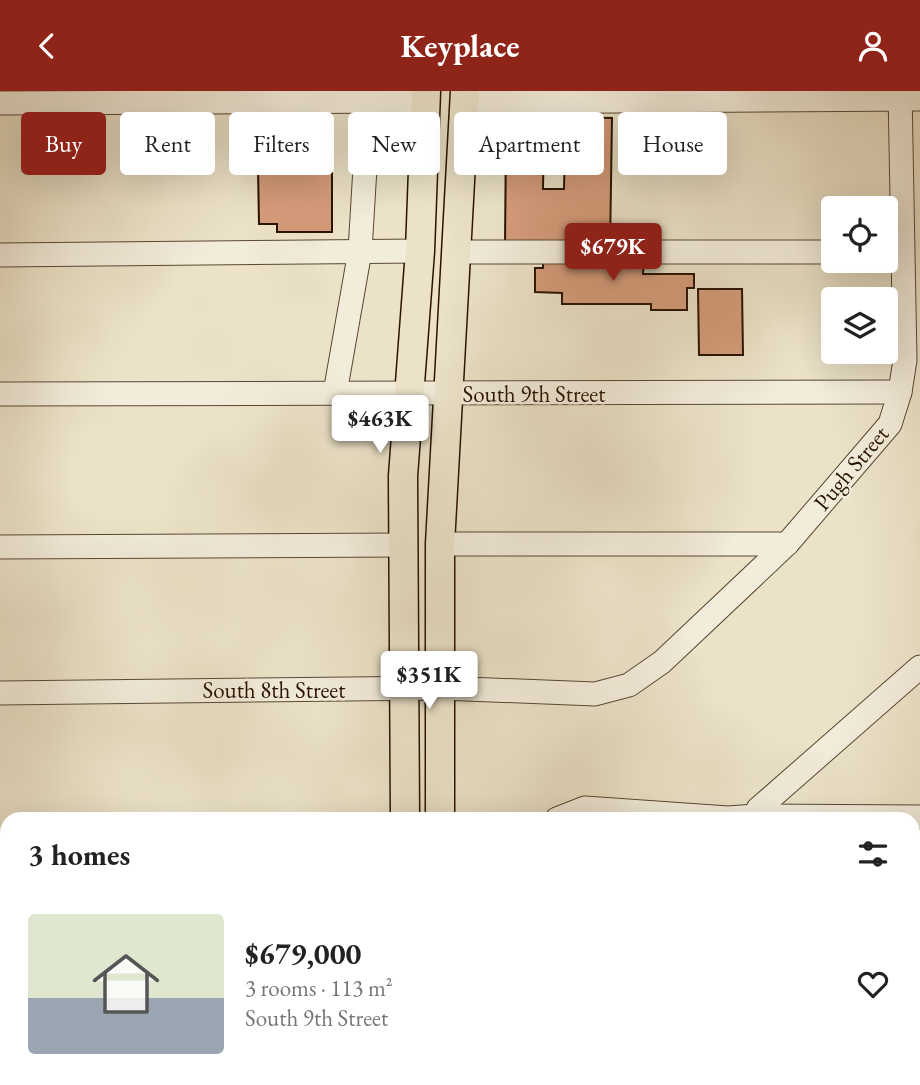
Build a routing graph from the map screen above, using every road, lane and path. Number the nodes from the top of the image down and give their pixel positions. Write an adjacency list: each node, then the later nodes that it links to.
1 (426, 96): 4 (street); 8 (main road)
2 (465, 96): 3 (street); 9 (main road)
3 (907, 96): 6 (street, Pugh Street)
4 (369, 101): 5 (street); 7 (street)
5 (0, 103)
6 (898, 214)
7 (360, 251): 8 (street); 11 (street); 14 (street)
8 (420, 251): 16 (main road)
9 (457, 252): 10 (street); 17 (main road)
10 (821, 252)
11 (2, 261)
12 (897, 273): 13 (street, Pugh Street)
13 (900, 392): 17 (street, South 9th Street); 19 (street, Pugh Street)
14 (335, 393): 15 (street, South 9th Street); 16 (street, South 9th Street)
15 (0, 394)
16 (408, 394): 17 (street, South 9th Street); 20 (main road)
17 (447, 394): 18 (main road)
18 (440, 544): 19 (street); 23 (main road)
19 (787, 544): 23 (street, South 8th Street)
20 (402, 545): 21 (street); 24 (main road)
21 (0, 547)
22 (920, 667): 30 (street)
23 (441, 688): 24 (street, South 8th Street); 27 (main road)
24 (405, 689): 25 (street, South 8th Street); 26 (main road)
25 (0, 692)
26 (405, 812)
27 (440, 812)
28 (574, 812): 29 (street)
29 (628, 812)
30 (757, 812)

